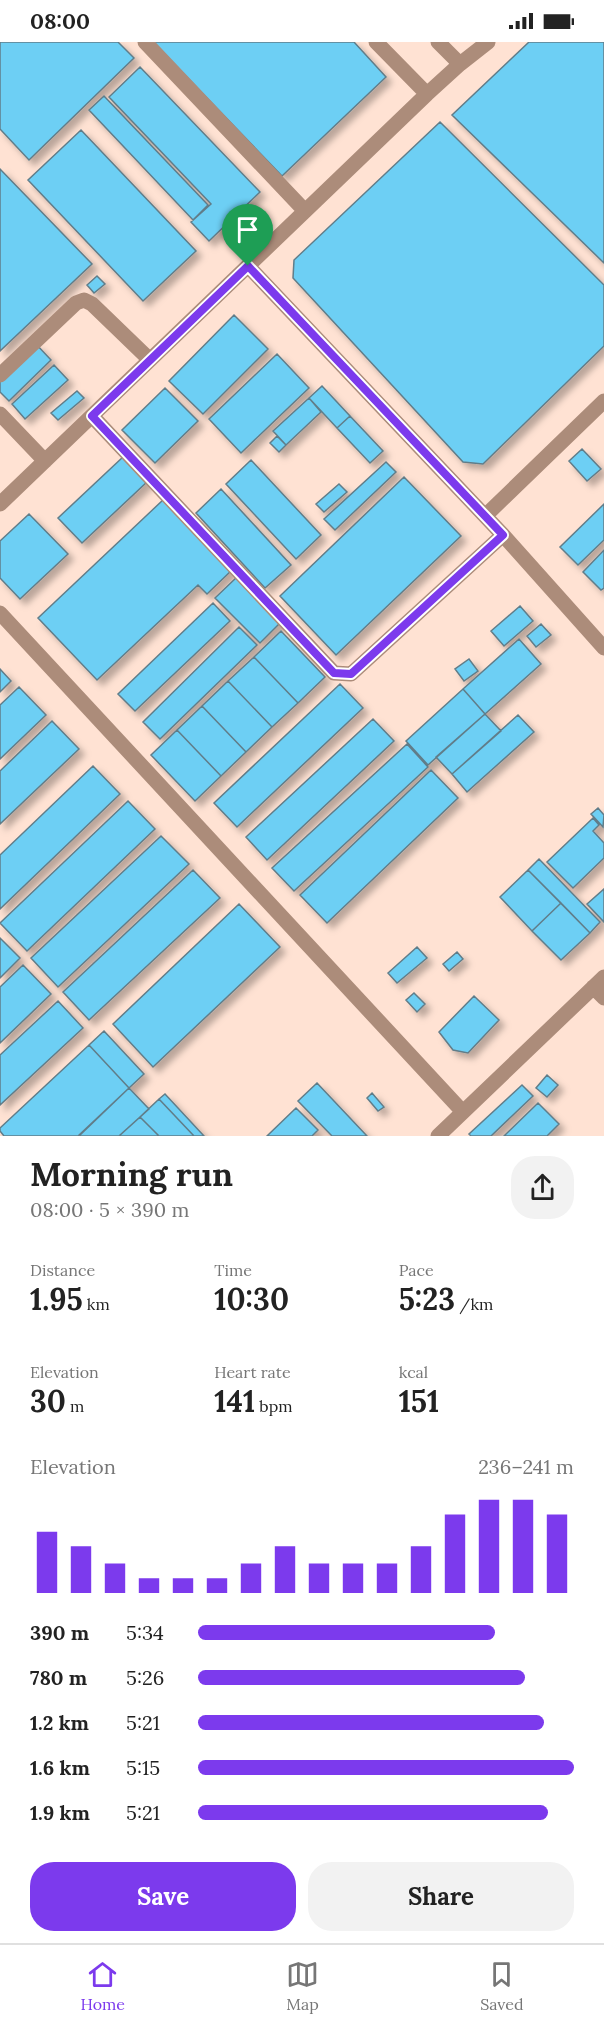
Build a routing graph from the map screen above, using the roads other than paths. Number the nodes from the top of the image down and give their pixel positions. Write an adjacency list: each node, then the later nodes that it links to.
1 (145, 42): 7 (street)
2 (376, 42): 6 (street)
3 (438, 42): 5 (street)
4 (488, 42): 5 (street)
5 (460, 64): 6 (street)
6 (427, 94): 7 (street)
7 (305, 212): 8 (street)
8 (248, 266): 9 (street); 16 (street)
9 (150, 360): 10 (street); 13 (street)
10 (0, 375)
11 (604, 400): 16 (street)
12 (0, 414): 14 (street)
13 (92, 416): 14 (street); 17 (street)
14 (45, 461): 15 (street)
15 (0, 504)
16 (485, 516): 17 (street)
17 (503, 535): 19 (street)
18 (0, 613): 21 (street)
19 (604, 648)
20 (600, 987): 21 (street)
21 (463, 1112): 22 (street)
22 (438, 1136)

